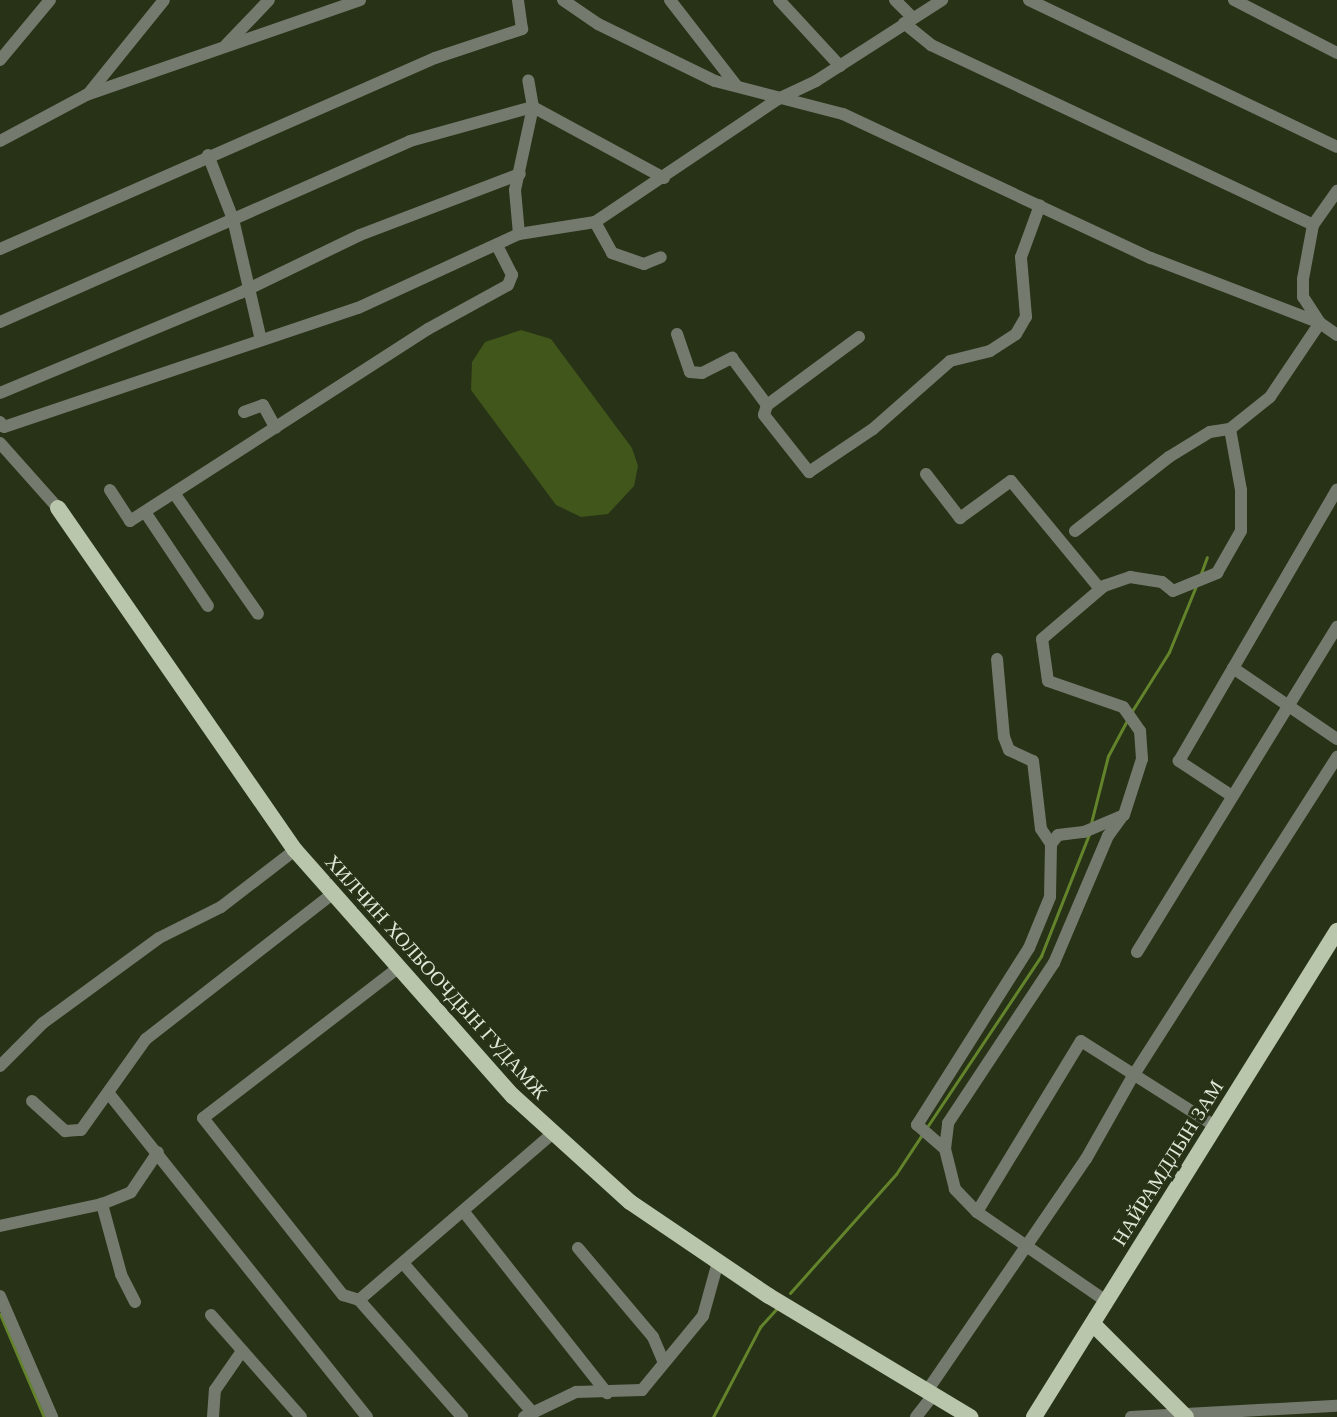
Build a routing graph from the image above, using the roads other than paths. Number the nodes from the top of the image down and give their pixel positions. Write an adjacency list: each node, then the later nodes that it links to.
1 (50, 0): 16 (street)
2 (164, 0): 20 (street)
3 (269, 0): 14 (street)
4 (360, 0): 14 (street)
5 (518, 0): 25 (street)
6 (563, 0): 19 (street)
7 (670, 0): 19 (street)
8 (779, 0): 17 (street)
9 (895, 0): 13 (street)
10 (942, 0): 13 (street)
11 (1029, 0): 24 (street)
12 (1234, 0): 15 (street)
13 (908, 20): 17 (street); 32 (street)
14 (223, 47): 20 (street)
15 (1337, 53)
16 (0, 60)
17 (840, 66): 21 (street)
18 (528, 80): 22 (street)
19 (736, 85): 21 (street)
20 (86, 95): 23 (street)
21 (778, 99): 27 (street); 29 (street)
22 (533, 107): 26 (street); 27 (street); 30 (street)
23 (0, 141)
24 (1337, 147)
25 (208, 155): 30 (street); 35 (street)
26 (520, 174): 33 (street); 37 (street)
27 (664, 178): 31 (street)
28 (1337, 191): 32 (street)
29 (1040, 205): 39 (street); 45 (street)
30 (233, 219): 37 (street); 38 (street)
31 (595, 222): 33 (street); 36 (street)
32 (1313, 225): 39 (street)
33 (519, 234): 34 (street)
34 (497, 246): 43 (street); 48 (street)
35 (0, 249)
36 (661, 257)
37 (251, 285): 43 (street); 44 (street)
38 (0, 322)
39 (1320, 323): 41 (street); 49 (street)
40 (677, 334): 45 (street)
41 (1337, 335)
42 (859, 337): 45 (street)
43 (261, 340): 47 (street)
44 (0, 393)
45 (767, 405)
46 (244, 412): 48 (street)
47 (0, 422)
48 (276, 428): 54 (street)
49 (1230, 429): 57 (street); 58 (street)
50 (0, 443): 55 (street)
51 (926, 474): 58 (street)
52 (110, 490): 56 (street)
53 (1337, 490): 63 (street)
54 (174, 493): 56 (street); 60 (street)
55 (58, 508): 70 (main road, ХИЛЧИН ХОЛБООЧДЫН ГУДАМЖ)
56 (145, 512): 59 (street)
57 (1075, 531)
58 (1100, 589): 68 (street)
59 (208, 606)
60 (258, 614)
61 (1337, 627): 64 (street)
62 (997, 659): 69 (street)
63 (1233, 668): 64 (street); 67 (street)
64 (1286, 703): 65 (street); 67 (street)
65 (1337, 739)
66 (1337, 757): 76 (street)
67 (1232, 796): 73 (street)
68 (1124, 815): 69 (street); 81 (street)
69 (1051, 844): 81 (street)
70 (295, 850): 71 (main road, ХИЛЧИН ХОЛБООЧДЫН ГУДАМЖ); 75 (street)
71 (332, 894): 74 (main road, ХИЛЧИН ХОЛБООЧДЫН ГУДАМЖ); 77 (street)
72 (1337, 931): 79 (main road, НАЙРАМДЛЫН ЗАМ)
73 (1137, 952)
74 (398, 968): 80 (main road, ХИЛЧИН ХОЛБООЧДЫН ГУДАМЖ); 92 (street)
75 (0, 1066)
76 (1133, 1076): 79 (street); 85 (street); 87 (street)
77 (110, 1095): 78 (street); 82 (street)
78 (32, 1101)
79 (1215, 1126): 93 (main road, НАЙРАМДЛЫН ЗАМ)
80 (553, 1133): 84 (street); 89 (main road, ХИЛЧИН ХОЛБООЧДЫН ГУДАМЖ)
81 (945, 1149): 85 (street)
82 (158, 1152): 83 (street); 108 (street)
83 (102, 1204): 86 (street); 94 (street)
84 (464, 1212): 90 (street); 99 (street)
85 (977, 1212): 87 (street)
86 (0, 1226)
87 (1027, 1247): 93 (street); 100 (street)
88 (578, 1248): 98 (street)
89 (718, 1262): 98 (street); 100 (main road, ХИЛЧИН ХОЛБООЧДЫН ГУДАМЖ)
90 (403, 1263): 92 (street); 104 (street)
91 (0, 1296): 105 (street)
92 (359, 1300): 109 (street)
93 (1106, 1301): 96 (main road, НАЙРАМДЛЫН ЗАМ)
94 (135, 1302)
95 (211, 1315): 97 (street)
96 (1094, 1325): 103 (main road); 112 (main road, НАЙРАМДЛЫН ЗАМ)
97 (242, 1351): 106 (street); 107 (street)
98 (663, 1361): 99 (street)
99 (607, 1393): 104 (street)
100 (930, 1393): 110 (street); 111 (main road, ХИЛЧИН ХОЛБООЧДЫН ГУДАМЖ)
101 (1337, 1406): 102 (street)
102 (1304, 1413): 103 (street)
103 (1183, 1414): 113 (street)
104 (528, 1415)
105 (52, 1417)
106 (213, 1417)
107 (301, 1417)
108 (367, 1417)
109 (462, 1417)
110 (916, 1417)
111 (970, 1417)
112 (1034, 1417)
113 (1131, 1417)

